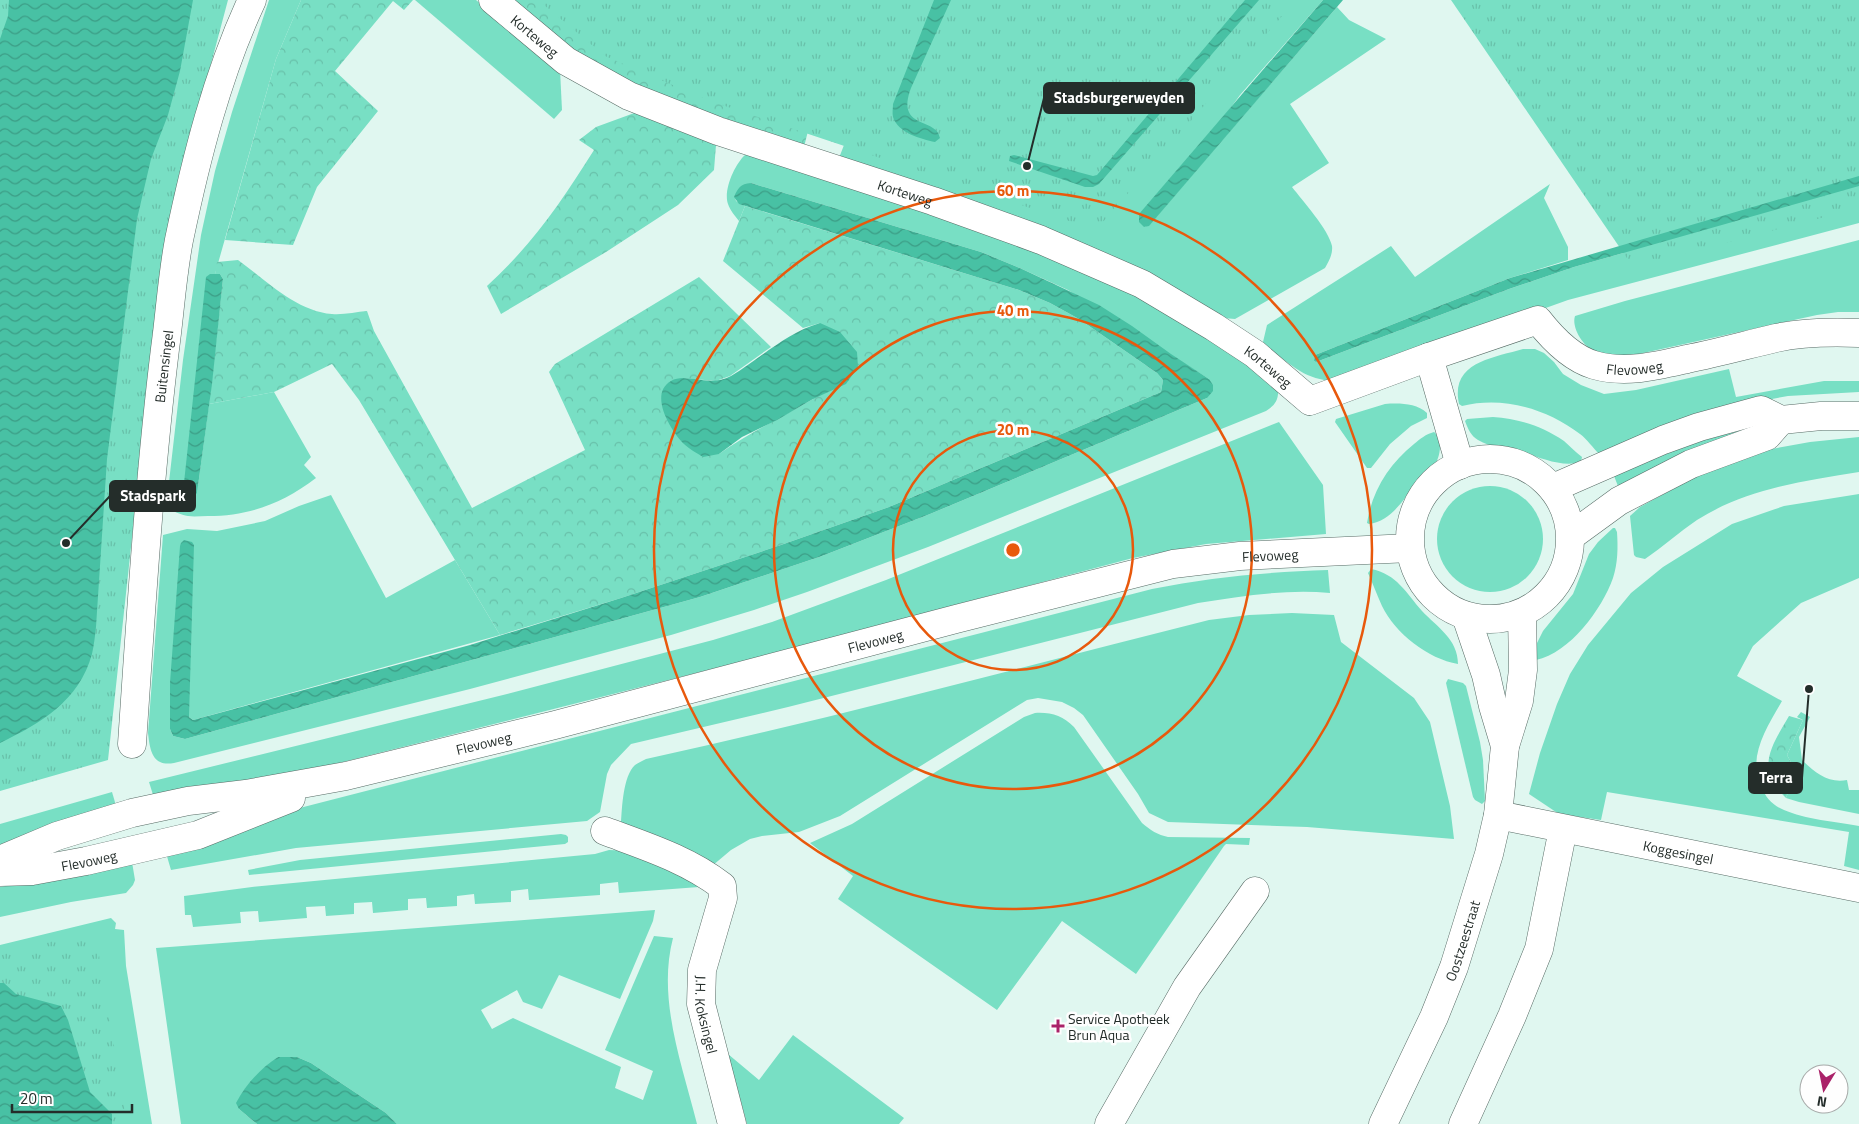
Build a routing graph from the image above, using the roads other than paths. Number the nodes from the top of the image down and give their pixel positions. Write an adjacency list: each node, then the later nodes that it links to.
1 (252, 0): 14 (street, Buitensingel)
2 (494, 0): 5 (street, Korteweg)
3 (1859, 333): 4 (street, Flevoweg)
4 (1429, 357): 5 (street, Flevoweg); 8 (street)
5 (1310, 400)
6 (1859, 416): 7 (street)
7 (1781, 420): 9 (street); 10 (street)
8 (1460, 465): 9 (street); 11 (street)
9 (1552, 488): 10 (street)
10 (1571, 536): 12 (street)
11 (1410, 548): 13 (street); 16 (street, Flevoweg)
12 (1522, 613): 13 (street); 15 (street, Oostzeestraat)
13 (1466, 616): 15 (street, Oostzeestraat)
14 (132, 744)
15 (1505, 746): 17 (street, Oostzeestraat)
16 (346, 776): 20 (street, Flevoweg); 21 (street, Flevoweg)
17 (1498, 815): 18 (street, Koggesingel); 26 (street, Oostzeestraat)
18 (1563, 829): 22 (street, Koggesingel); 27 (street)
19 (604, 831): 24 (street, J.H. Koksingel)
20 (0, 860)
21 (0, 872)
22 (1859, 888)
23 (1255, 891): 25 (street)
24 (732, 1124)
25 (1109, 1124)
26 (1383, 1124)
27 (1463, 1124)

